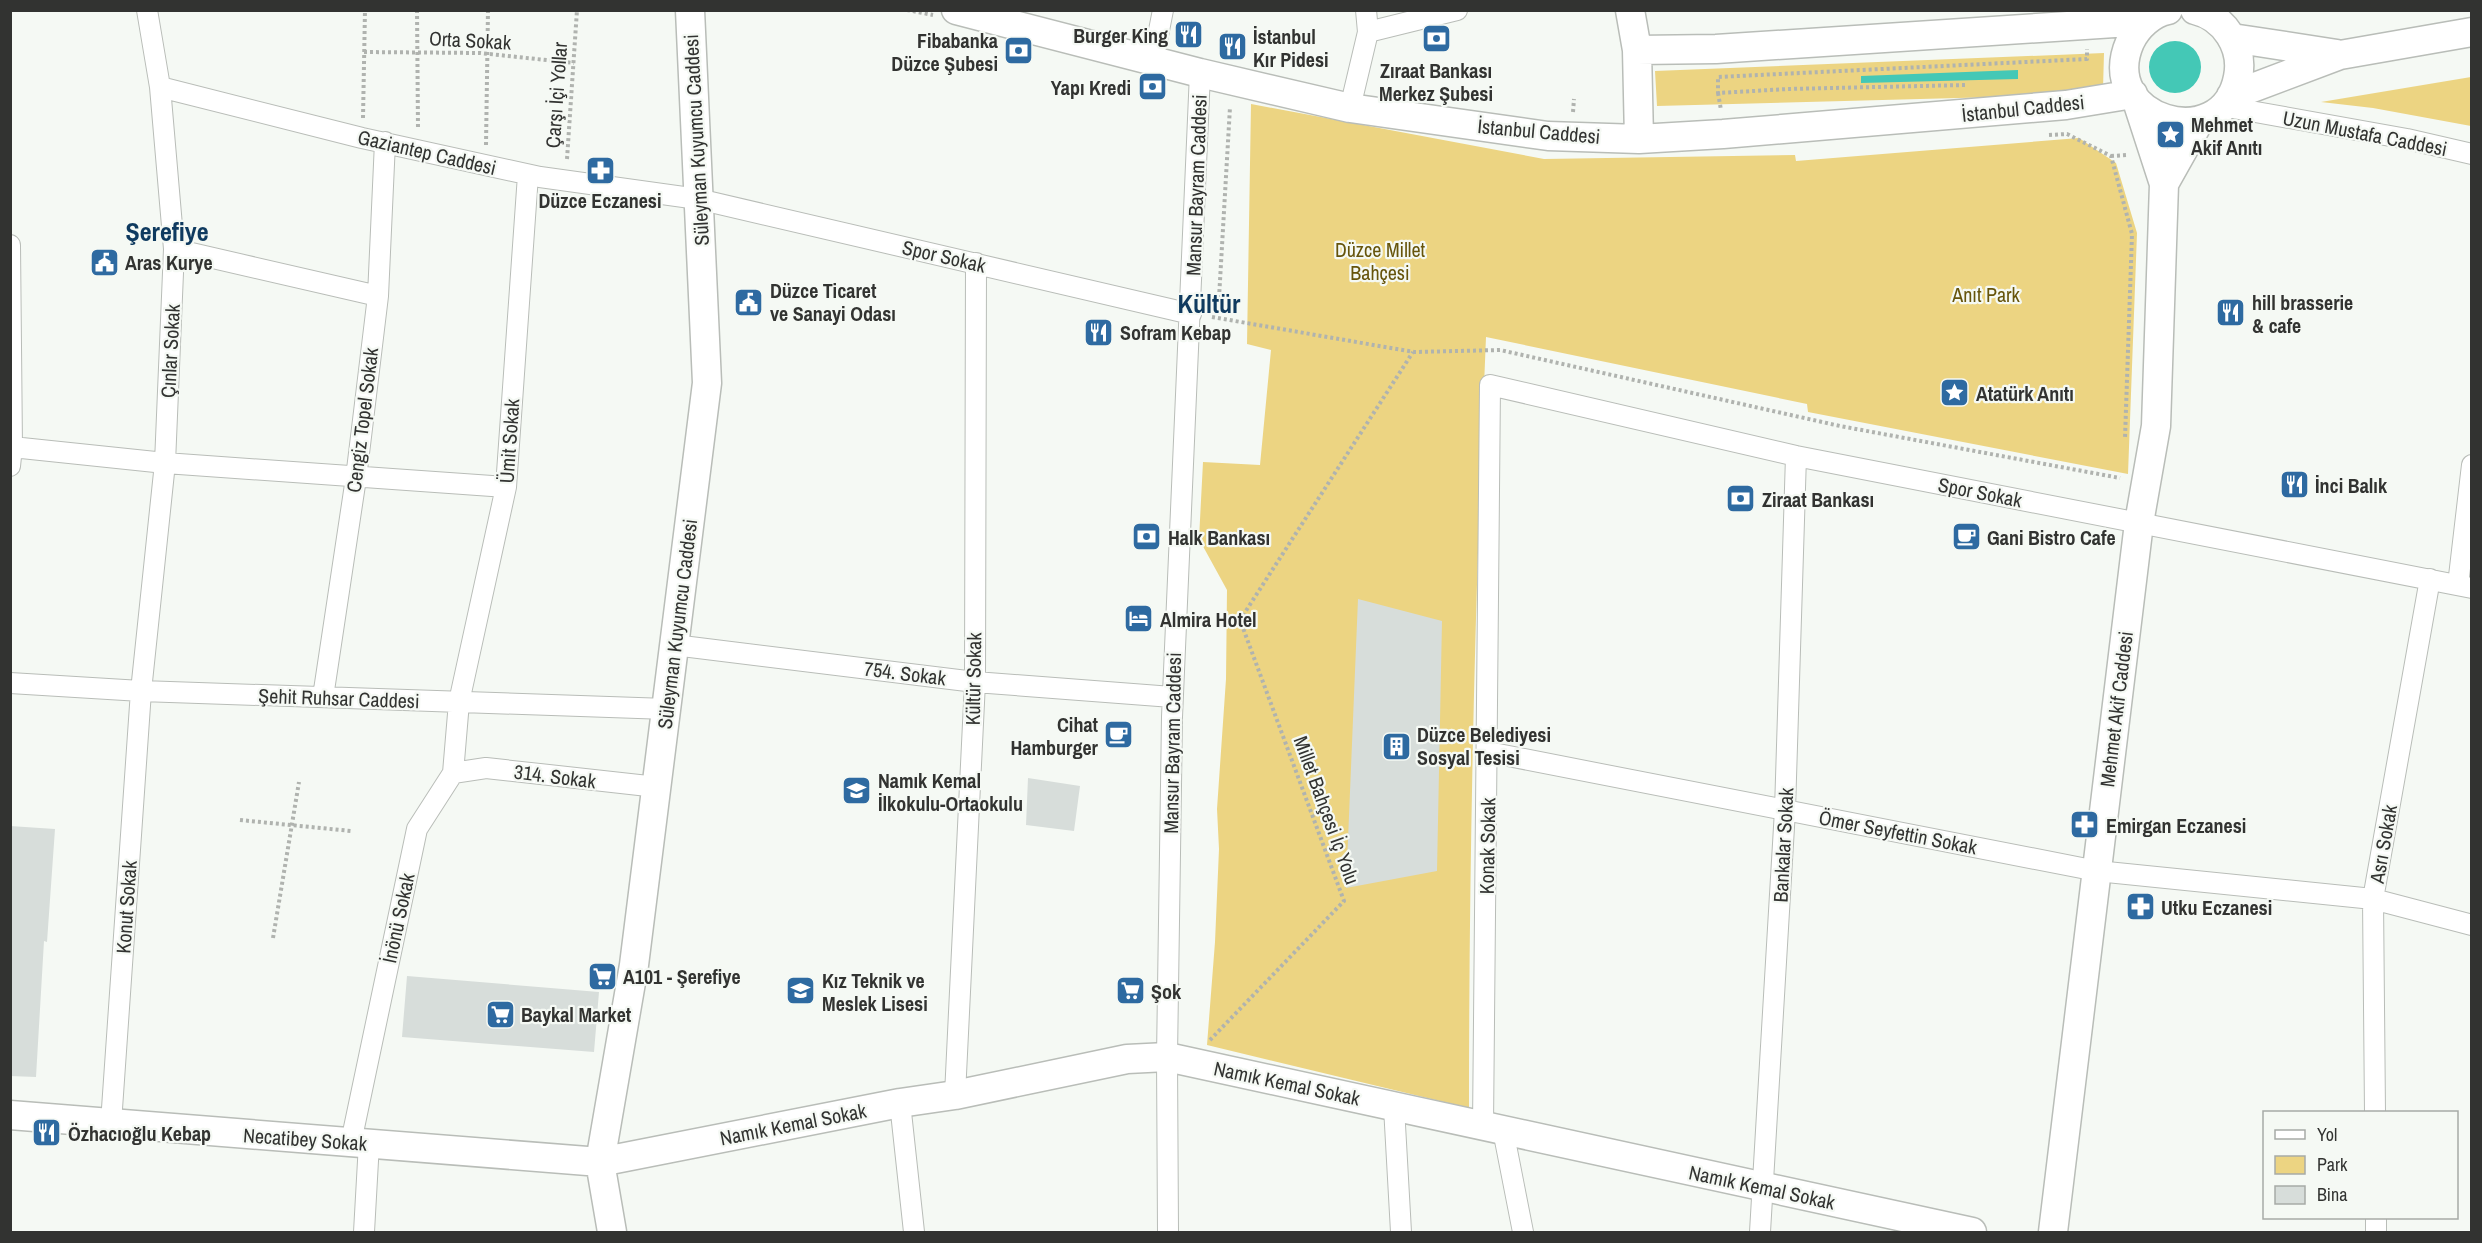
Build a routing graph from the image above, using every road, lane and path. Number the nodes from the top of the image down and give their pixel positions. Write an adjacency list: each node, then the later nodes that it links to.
1 (147, 10): 27 (street, Çınlar Sokak)
2 (365, 10): 18 (path)
3 (417, 10): 19 (path)
4 (488, 10): 20 (path)
5 (578, 10): 24 (path, Çarşı İçi Yollar)
6 (690, 10): 42 (main road, Süleyman Kuyumcu Caddesi)
7 (956, 10): 23 (main road, İstanbul Caddesi)
8 (1163, 10): 23 (street)
9 (1366, 10): 15 (street)
10 (1457, 10): 15 (street)
11 (1630, 10): 17 (main road)
12 (2195, 10): 14 (main road)
13 (2160, 13): 17 (main road); 28 (main road)
14 (2229, 26): 21 (main road); 30 (main road)
15 (1368, 32): 31 (street)
16 (2472, 32): 21 (main road)
17 (1637, 50): 34 (main road)
18 (364, 52): 19 (path, Orta Sokak); 33 (path)
19 (416, 52): 20 (path, Orta Sokak); 36 (path)
20 (487, 54): 24 (path, Orta Sokak); 38 (path)
21 (2340, 55): 30 (main road)
22 (2087, 59): 26 (path)
23 (1153, 62): 25 (main road, İstanbul Caddesi)
24 (574, 63): 40 (path, Çarşı İçi Yollar)
25 (1200, 73): 31 (main road, İstanbul Caddesi); 48 (street, Mansur Bayram Caddesi)
26 (1975, 85)
27 (160, 87): 33 (street, Gaziantep Caddesi); 44 (street, Çınlar Sokak)
28 (2135, 98): 30 (main road); 34 (main road, İstanbul Caddesi); 41 (main road)
29 (1230, 103): 47 (path)
30 (2218, 107): 37 (street, Uzun Mustafa Caddesi); 41 (main road)
31 (1350, 108): 34 (main road, İstanbul Caddesi)
32 (2043, 135): 51 (path)
33 (362, 138): 35 (street, Gaziantep Caddesi)
34 (1639, 139)
35 (385, 142): 36 (street, Gaziantep Caddesi); 46 (street, Cengiz Topel Sokak)
36 (418, 150): 38 (street, Gaziantep Caddesi)
37 (2472, 154)
38 (486, 165): 39 (street, Gaziantep Caddesi)
39 (528, 175): 40 (street, Gaziantep Caddesi); 58 (street, Ümit Sokak)
40 (565, 181): 42 (street, Gaziantep Caddesi)
41 (2164, 184): 59 (main road, Mehmet Akif Caddesi)
42 (698, 199): 45 (street, Spor Sokak); 62 (main road, Süleyman Kuyumcu Caddesi)
43 (10, 245): 52 (street)
44 (174, 249): 46 (street); 54 (street, Çınlar Sokak)
45 (976, 263): 48 (street, Spor Sokak); 64 (street, Kültür Sokak)
46 (378, 296): 57 (street, Cengiz Topel Sokak)
47 (1219, 298)
48 (1191, 314): 49 (path); 67 (street, Mansur Bayram Caddesi)
49 (1413, 352): 56 (path); 82 (path, Millet Bahçesi İç Yolu)
50 (1490, 385): 53 (street, Spor Sokak); 70 (street, Konak Sokak)
51 (2125, 444)
52 (11, 456): 54 (street)
53 (1796, 456): 59 (street, Spor Sokak); 74 (street, Bankalar Sokak)
54 (165, 463): 57 (street); 65 (street, Çınlar Sokak)
55 (2472, 465): 61 (street)
56 (2122, 473)
57 (356, 478): 58 (street); 66 (street, Cengiz Topel Sokak)
58 (506, 487): 68 (street, Ümit Sokak)
59 (2139, 523): 60 (street, Spor Sokak); 78 (main road, Mehmet Akif Caddesi)
60 (2430, 579): 61 (street, Spor Sokak); 79 (street, Asrı Sokak)
61 (2465, 586)
62 (674, 645): 64 (street, 754. Sokak); 69 (main road, Süleyman Kuyumcu Caddesi)
63 (10, 682): 65 (street, Şehit Ruhsar Caddesi)
64 (975, 682): 67 (street, 754. Sokak); 83 (street, Kültür Sokak)
65 (141, 691): 66 (street, Şehit Ruhsar Caddesi); 88 (street, Konut Sokak)
66 (323, 697): 68 (street, Şehit Ruhsar Caddesi)
67 (1172, 697): 82 (street, Mansur Bayram Caddesi)
68 (459, 702): 69 (street, Şehit Ruhsar Caddesi); 71 (street, İnönü Sokak)
69 (667, 709): 73 (main road, Süleyman Kuyumcu Caddesi)
70 (1488, 752): 74 (street, Ömer Seyfettin Sokak); 89 (street, Konak Sokak)
71 (453, 773): 73 (street, 314. Sokak); 90 (street, İnönü Sokak)
72 (298, 782): 76 (path)
73 (657, 788): 91 (main road, Süleyman Kuyumcu Caddesi)
74 (1785, 810): 78 (street, Ömer Seyfettin Sokak); 92 (street, Bankalar Sokak)
75 (240, 820): 76 (path)
76 (292, 825): 77 (path); 81 (path)
77 (351, 831)
78 (2097, 871): 79 (street, Ömer Seyfettin Sokak); 101 (main road, Mehmet Akif Caddesi)
79 (2373, 899): 80 (street, Ömer Seyfettin Sokak); 86 (street, Asrı Sokak)
80 (2472, 925)
81 (273, 938)
82 (1178, 1059): 83 (main road, Namık Kemal Sokak); 85 (main road, Namık Kemal Sokak); 96 (street, Mansur Bayram Caddesi)
83 (955, 1095): 84 (main road, Namık Kemal Sokak)
84 (900, 1103): 91 (main road, Namık Kemal Sokak); 95 (street)
85 (1394, 1107): 89 (main road, Namık Kemal Sokak); 97 (street)
86 (2375, 1111)
87 (10, 1115): 88 (main road, Necatibey Sokak)
88 (111, 1123): 90 (main road, Necatibey Sokak)
89 (1493, 1129): 92 (main road, Namık Kemal Sokak); 98 (street, Konak Sokak)
90 (360, 1143): 91 (main road, Necatibey Sokak); 93 (street, İnönü Sokak)
91 (600, 1162): 94 (main road, Süleyman Kuyumcu Caddesi)
92 (1764, 1187): 99 (street, Bankalar Sokak); 100 (main road, Namık Kemal Sokak)
93 (364, 1233)
94 (612, 1233)
95 (914, 1233)
96 (1168, 1233)
97 (1401, 1233)
98 (1523, 1233)
99 (1760, 1233)
100 (1972, 1233)
101 (2053, 1233)

